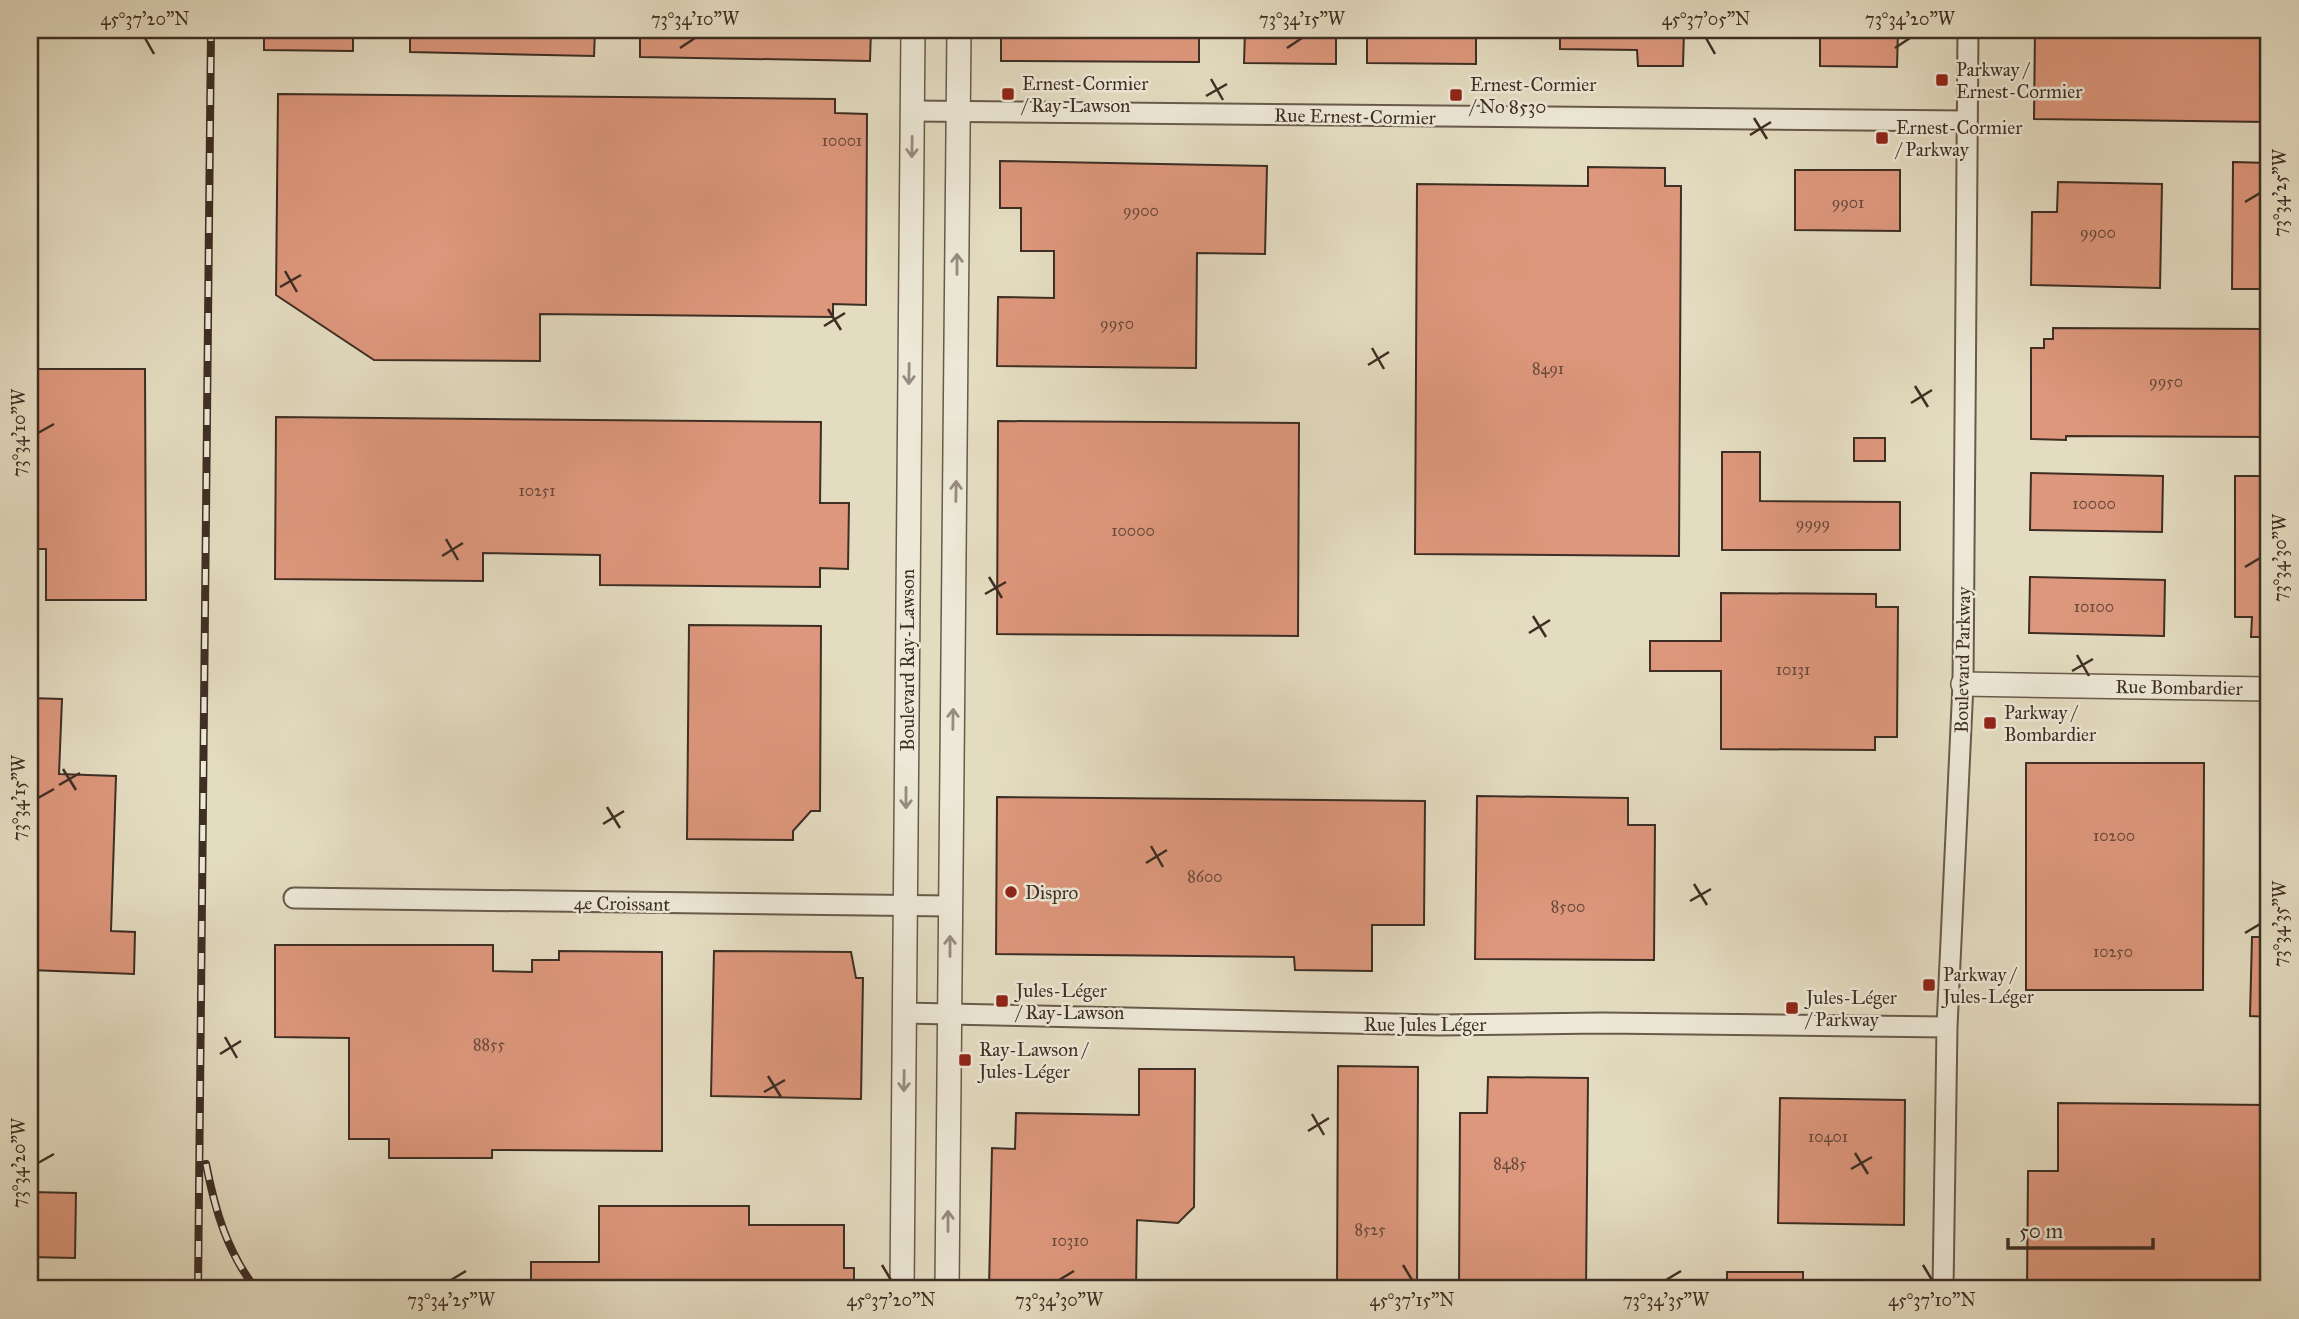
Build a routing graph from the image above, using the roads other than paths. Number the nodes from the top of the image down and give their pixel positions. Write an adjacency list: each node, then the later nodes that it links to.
1 (913, 30): 4 (street, Boulevard Ray-Lawson)
2 (959, 30): 5 (street)
3 (1968, 30): 6 (street, Boulevard Parkway)
4 (912, 111): 5 (street, Rue Ernest-Cormier); 10 (street, Boulevard Ray-Lawson, one-way to 10)
5 (958, 111): 6 (street, Rue Ernest-Cormier); 11 (street, one-way to 5)
6 (1966, 121): 7 (street, Boulevard Parkway)
7 (1963, 684): 8 (street, Rue Bombardier); 14 (street, Boulevard Parkway)
8 (2269, 689)
9 (294, 898): 10 (street, 4e Croissant)
10 (905, 905): 11 (street, 4e Croissant); 12 (street, Boulevard Ray-Lawson)
11 (950, 905): 13 (street, one-way to 11)
12 (904, 1013): 13 (street, Rue Jules Léger); 15 (street, Boulevard Ray-Lawson, one-way to 15)
13 (950, 1014): 14 (street, Rue Jules Léger); 16 (street, one-way to 13)
14 (1947, 1027): 17 (street, Boulevard Parkway)
15 (902, 1289)
16 (947, 1289)
17 (1943, 1289)

